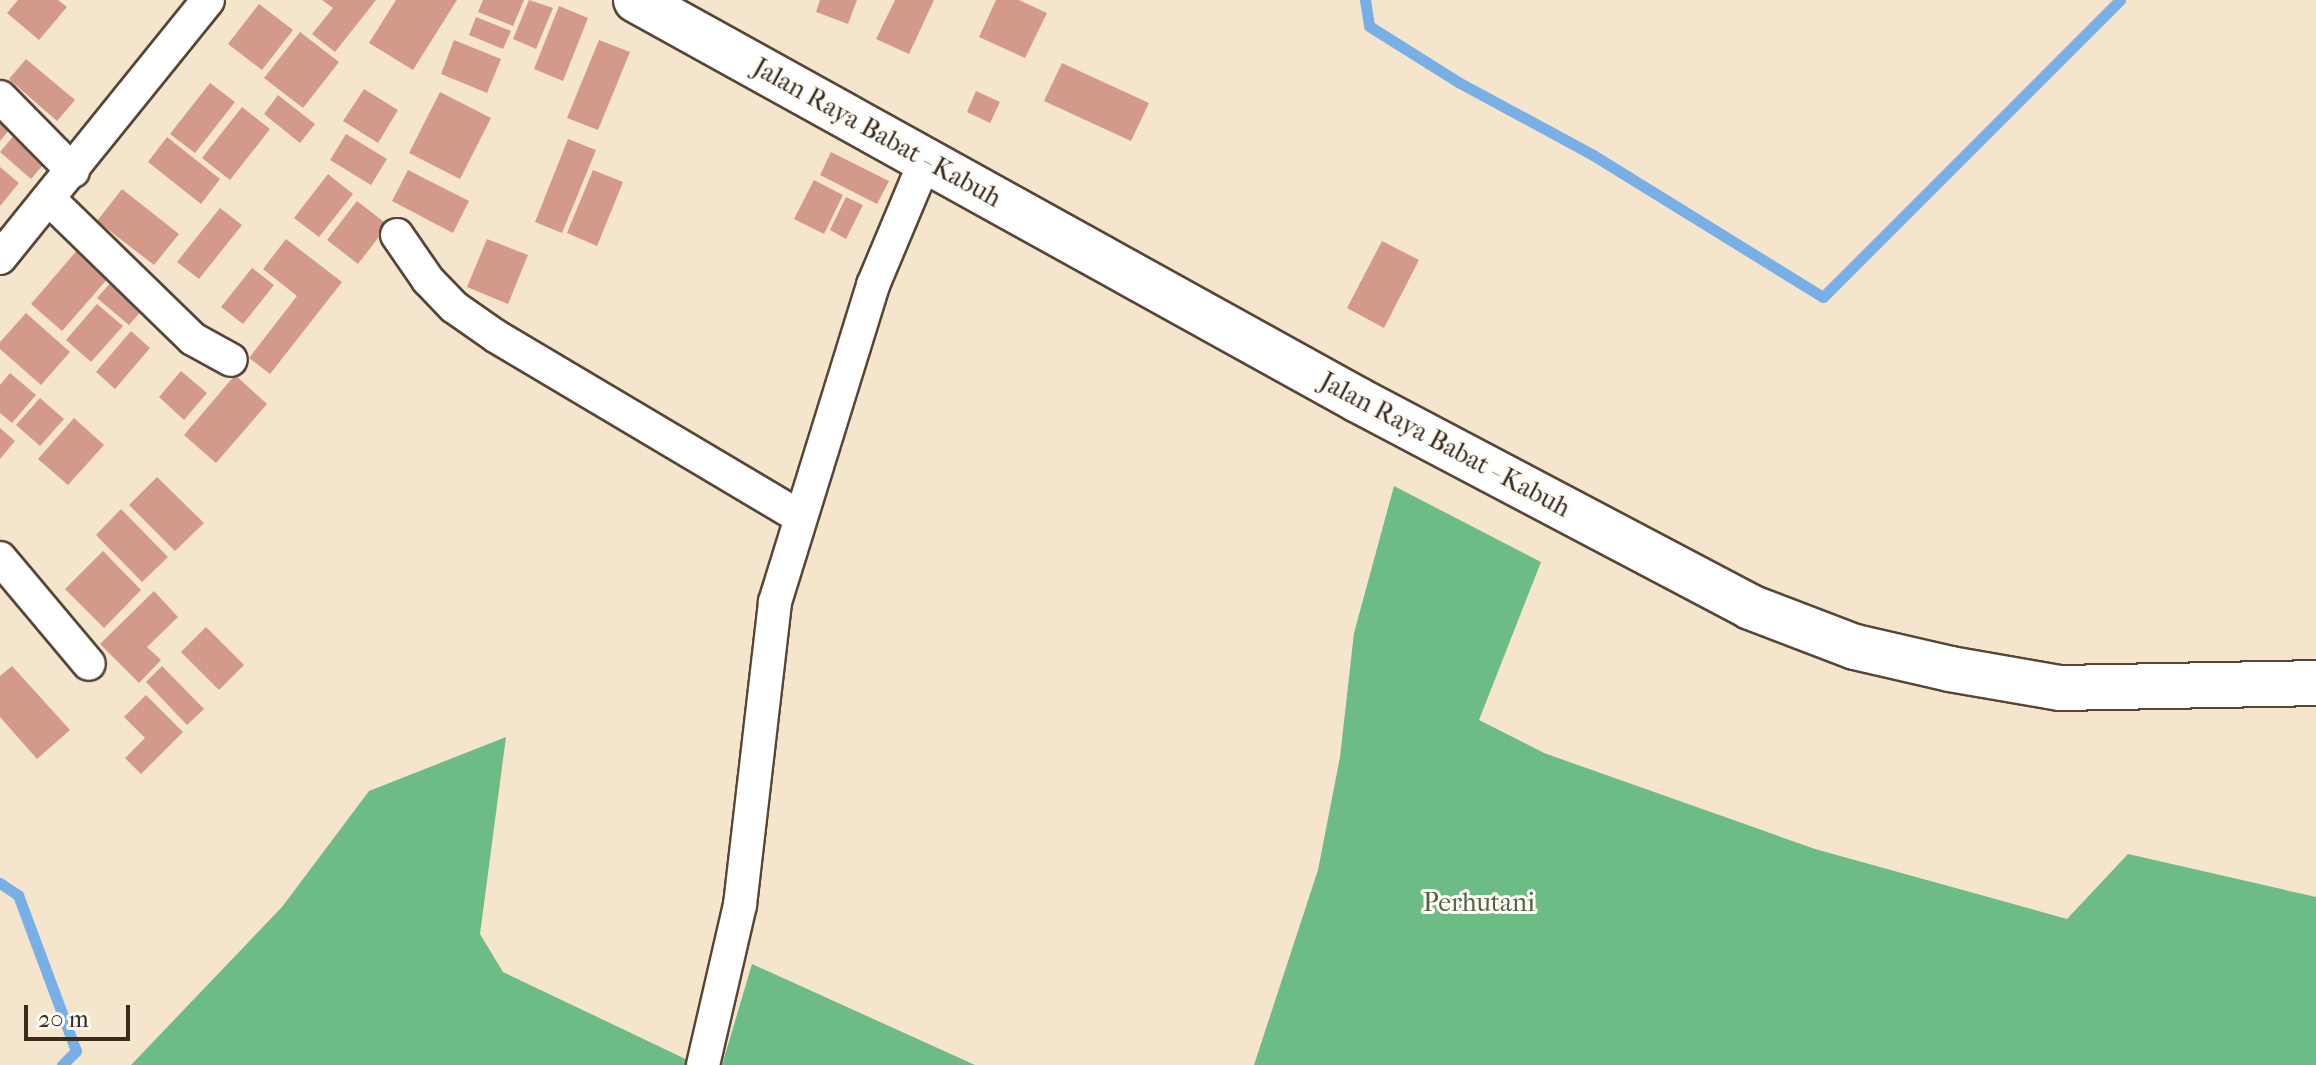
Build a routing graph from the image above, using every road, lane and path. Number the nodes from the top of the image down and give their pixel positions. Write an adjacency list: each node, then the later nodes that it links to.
1 (208, 0): 6 (street)
2 (636, 0): 3 (main road, Jalan Raya Babat - Kabuh)
3 (675, 12): 5 (main road, Jalan Raya Babat - Kabuh)
4 (0, 97): 6 (street)
5 (926, 159): 11 (street); 14 (main road, Jalan Raya Babat - Kabuh)
6 (73, 171): 7 (street)
7 (50, 200): 9 (street); 10 (street)
8 (397, 235): 11 (street)
9 (0, 258)
10 (231, 360)
11 (799, 516): 15 (street)
12 (0, 558): 13 (street)
13 (89, 664)
14 (2316, 683)
15 (703, 1065)

